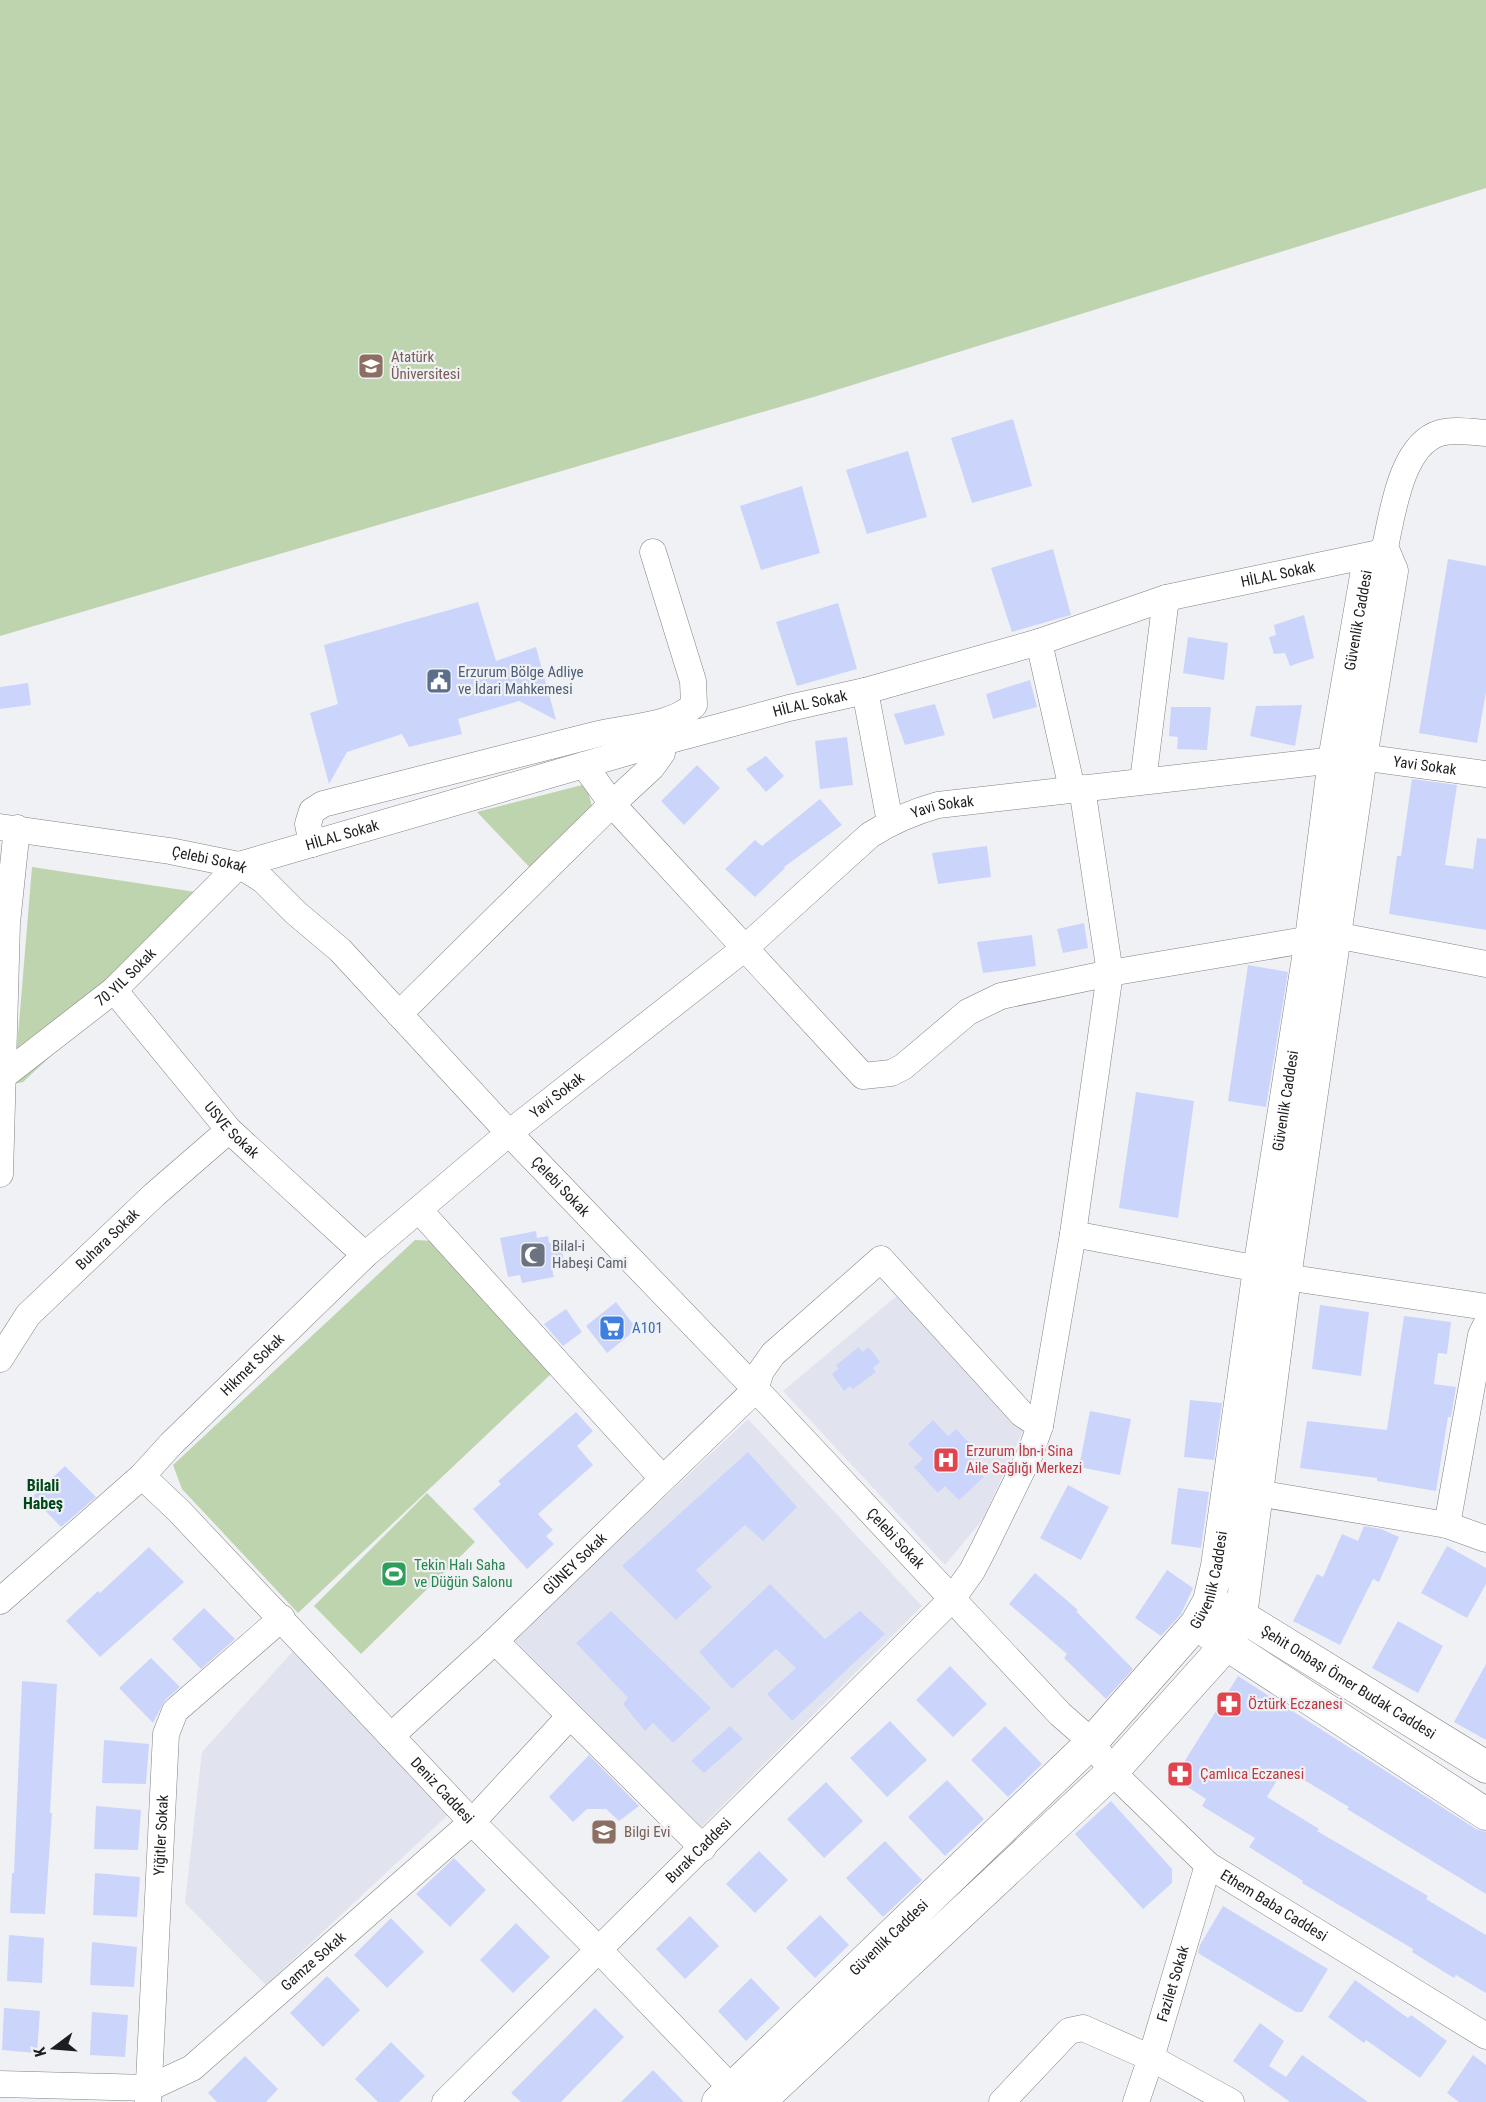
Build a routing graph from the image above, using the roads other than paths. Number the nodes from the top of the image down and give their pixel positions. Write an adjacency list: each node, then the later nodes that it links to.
1 (1486, 433): 3 (street)
2 (653, 552): 16 (street)
3 (1384, 552): 4 (street, HİLAL Sokak); 8 (main road, Güvenlik Caddesi)
4 (1166, 597): 5 (street, HİLAL Sokak); 11 (street)
5 (1039, 642): 6 (street, HİLAL Sokak); 12 (street, Burak Caddesi)
6 (865, 691): 7 (street, HİLAL Sokak); 14 (street)
7 (663, 742): 9 (street, HİLAL Sokak); 13 (street)
8 (1348, 758): 10 (street, Yavi Sokak); 11 (street, Yavi Sokak); 19 (main road, Güvenlik Caddesi)
9 (584, 765): 13 (street); 16 (street, HİLAL Sokak)
10 (1486, 774)
11 (1143, 781): 12 (street, Yavi Sokak)
12 (1077, 789): 14 (street, Yavi Sokak); 22 (street, Burak Caddesi)
13 (612, 804): 20 (street); 24 (street)
14 (890, 822): 20 (street, Yavi Sokak)
15 (8, 827): 17 (street, Çelebi Sokak); 18 (street)
16 (312, 844): 17 (street, HİLAL Sokak)
17 (240, 864): 23 (street, 70.YIL Sokak); 24 (street, Çelebi Sokak)
18 (3, 937): 25 (street)
19 (1323, 937): 21 (street); 22 (street); 32 (main road, Güvenlik Caddesi)
20 (745, 948): 22 (street); 27 (street, Yavi Sokak)
21 (1486, 964)
22 (1110, 974): 30 (street, Burak Caddesi)
23 (114, 990): 25 (street, 70.YIL Sokak); 26 (street, USVE Sokak)
24 (399, 1014): 27 (street, Çelebi Sokak)
25 (2, 1077): 28 (street)
26 (229, 1130): 31 (street, USVE Sokak); 35 (street, Buhara Sokak)
27 (509, 1133): 29 (street, Hikmet Sokak); 36 (street, Çelebi Sokak)
28 (0, 1174)
29 (419, 1210): 31 (street, Hikmet Sokak); 39 (street)
30 (1073, 1234): 32 (street); 37 (street, Burak Caddesi)
31 (365, 1255): 38 (street, Hikmet Sokak)
32 (1272, 1273): 33 (street); 40 (main road, Güvenlik Caddesi); 45 (main road, Güvenlik Caddesi)
33 (1486, 1307)
34 (1486, 1325): 41 (street)
35 (0, 1359)
36 (755, 1390): 37 (street); 39 (street, GÜNEY Sokak); 43 (street, Çelebi Sokak)
37 (1040, 1426): 43 (street, Burak Caddesi)
38 (142, 1476): 44 (street, Hikmet Sokak); 47 (street, Deniz Caddesi)
39 (662, 1478): 48 (street, GÜNEY Sokak)
40 (1257, 1493): 41 (street); 46 (main road, Güvenlik Caddesi)
41 (1447, 1525): 42 (street)
42 (1486, 1539)
43 (952, 1599): 52 (street, Çelebi Sokak); 57 (street, Burak Caddesi)
44 (0, 1601)
45 (1202, 1612): 46 (main road, Şehit Onbaşı Ömer Budak Caddesi); 49 (main road); 52 (main road, Güvenlik Caddesi)
46 (1241, 1616): 49 (main road, Güvenlik Caddesi); 53 (main road, Şehit Onbaşı Ömer Budak Caddesi)
47 (282, 1618): 51 (street, Deniz Caddesi); 63 (street, Yiğitler Sokak)
48 (495, 1641): 50 (street); 51 (street, GÜNEY Sokak)
49 (1227, 1644): 54 (main road, Güvenlik Caddesi); 55 (main road)
50 (570, 1716): 56 (street, Gamze Sokak); 57 (street)
51 (391, 1736): 56 (street, Deniz Caddesi)
52 (1092, 1742): 54 (street, Ethem Baba Caddesi); 64 (main road, Güvenlik Caddesi)
53 (1486, 1767)
54 (1112, 1772): 58 (street, Ethem Baba Caddesi); 64 (main road, Güvenlik Caddesi)
55 (1486, 1814)
56 (472, 1822): 59 (street, Deniz Caddesi); 63 (street, Gamze Sokak)
57 (703, 1848): 59 (street, Burak Caddesi)
58 (1208, 1865): 60 (street, Ethem Baba Caddesi); 61 (street, Fazilet Sokak)
59 (600, 1951): 64 (street, Deniz Caddesi); 65 (street, Burak Caddesi)
60 (1486, 2037)
61 (1151, 2058): 66 (street); 67 (street, Fazilet Sokak); 68 (street)
62 (0, 2084): 63 (street)
63 (148, 2095)
64 (738, 2099)
65 (445, 2102)
66 (1002, 2102)
67 (1136, 2102)
68 (1231, 2102)

